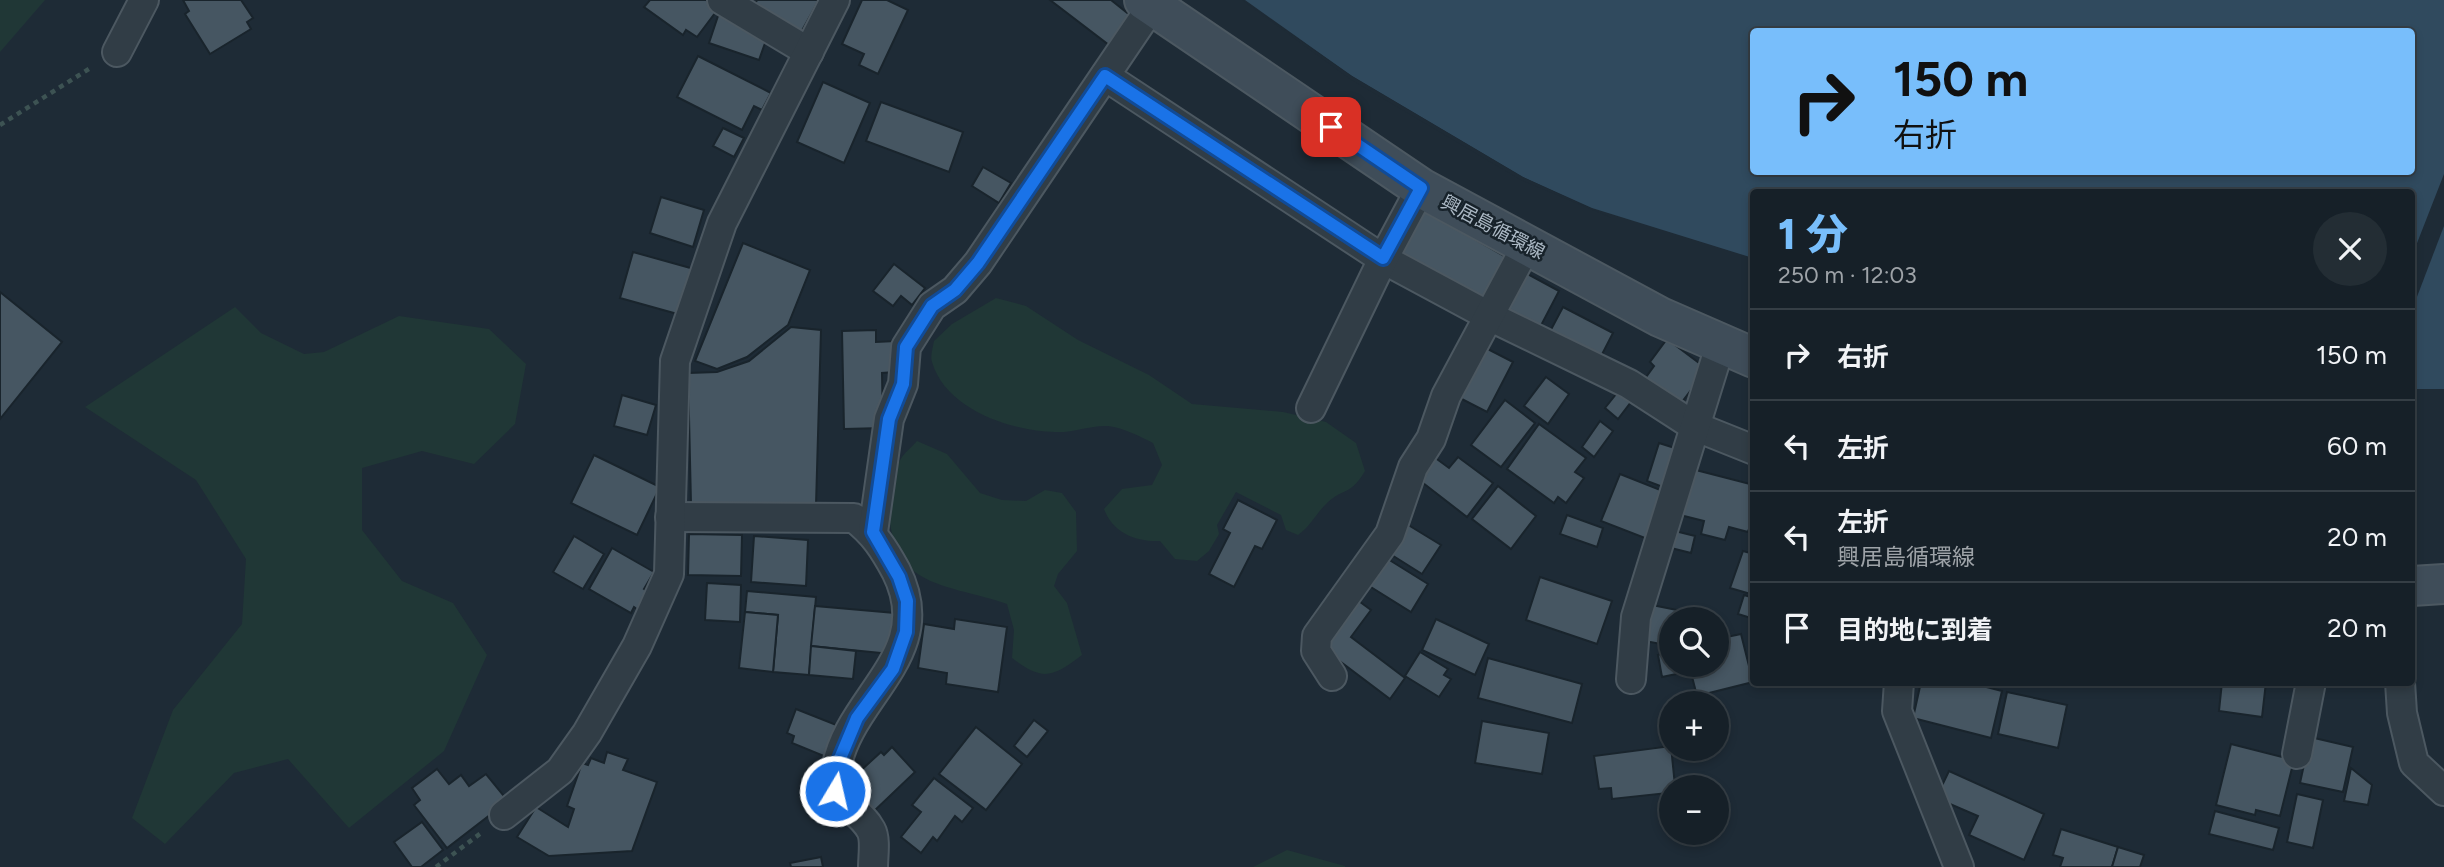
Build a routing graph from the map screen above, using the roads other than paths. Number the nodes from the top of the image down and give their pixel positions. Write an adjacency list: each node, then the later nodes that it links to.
1 (144, 0): 5 (street)
2 (722, 0): 6 (street)
3 (835, 0): 6 (street)
4 (1148, 3): 7 (street); 8 (main road, 興居島循環線)
5 (117, 52)
6 (809, 52): 16 (street)
7 (1105, 76): 10 (street); 17 (street)
8 (1421, 188): 9 (main road, 興居島循環線); 10 (street)
9 (1527, 245): 11 (street); 12 (main road, 興居島循環線)
10 (1383, 258): 11 (street); 13 (street)
11 (1489, 316): 14 (street); 20 (street)
12 (1737, 351): 14 (street)
13 (1311, 408)
14 (1694, 426): 15 (street); 21 (street)
15 (1750, 448)
16 (670, 517): 17 (street); 27 (street)
17 (873, 532): 28 (street)
18 (2444, 584): 19 (main road)
19 (2415, 586)
20 (1332, 676)
21 (1631, 679)
22 (1899, 686): 29 (street)
23 (2310, 686): 25 (street)
24 (2400, 686): 26 (street)
25 (2297, 754)
26 (2444, 791)
27 (504, 815)
28 (873, 867)
29 (1959, 867)

